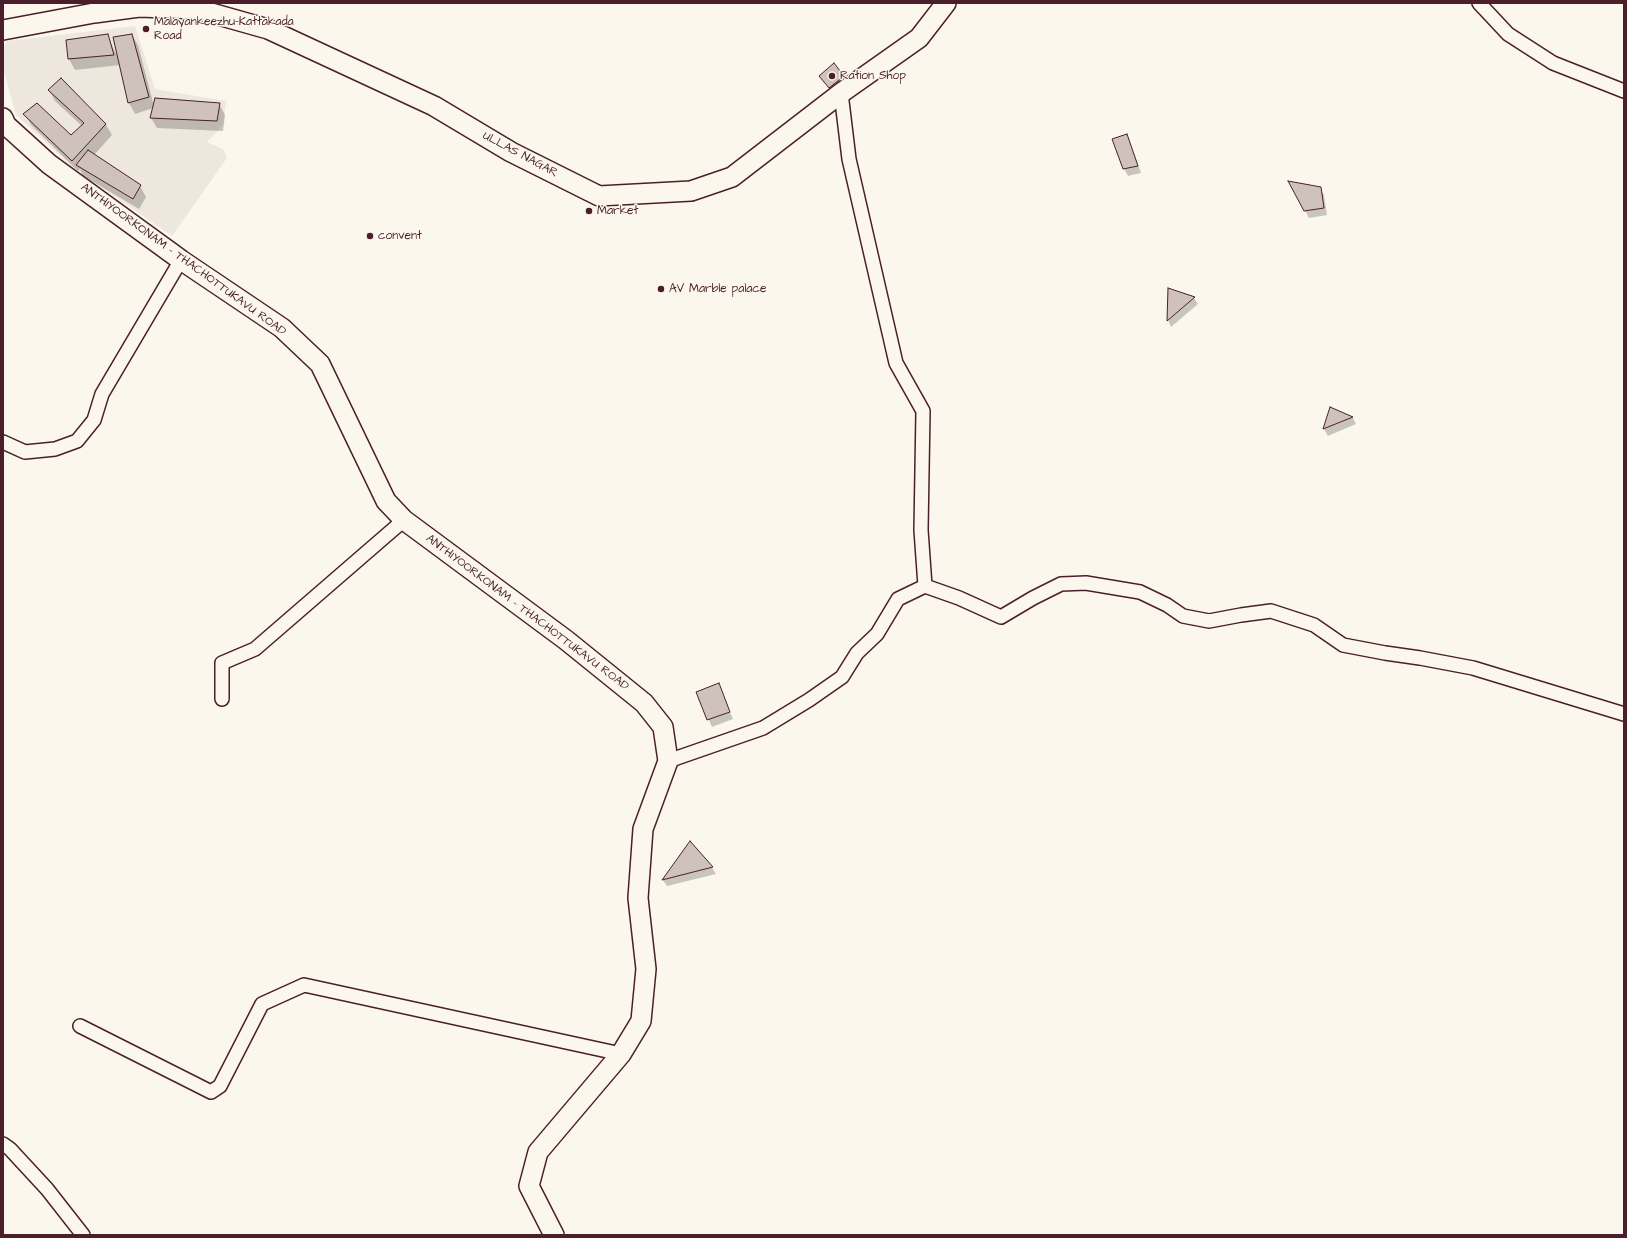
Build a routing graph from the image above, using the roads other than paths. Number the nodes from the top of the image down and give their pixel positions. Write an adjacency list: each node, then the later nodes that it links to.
1 (946, 3): 5 (main road, ULLAS NAGAR)
2 (1479, 3): 4 (street)
3 (3, 30): 5 (main road, ULLAS NAGAR)
4 (1624, 91)
5 (840, 94): 10 (street)
6 (3, 118): 7 (main road, ANTHIYOORKONAM - THACHOTTUKAVU ROAD)
7 (181, 260): 8 (street); 9 (main road, ANTHIYOORKONAM - THACHOTTUKAVU ROAD)
8 (3, 442)
9 (404, 520): 11 (street); 13 (main road, ANTHIYOORKONAM - THACHOTTUKAVU ROAD)
10 (925, 586): 12 (street); 13 (street)
11 (222, 699)
12 (1624, 714)
13 (668, 761): 15 (main road, ANTHIYOORKONAM - THACHOTTUKAVU ROAD)
14 (80, 1026): 15 (street)
15 (621, 1054): 18 (main road, ANTHIYOORKONAM - THACHOTTUKAVU ROAD)
16 (3, 1144): 17 (street)
17 (83, 1235)
18 (554, 1235)

